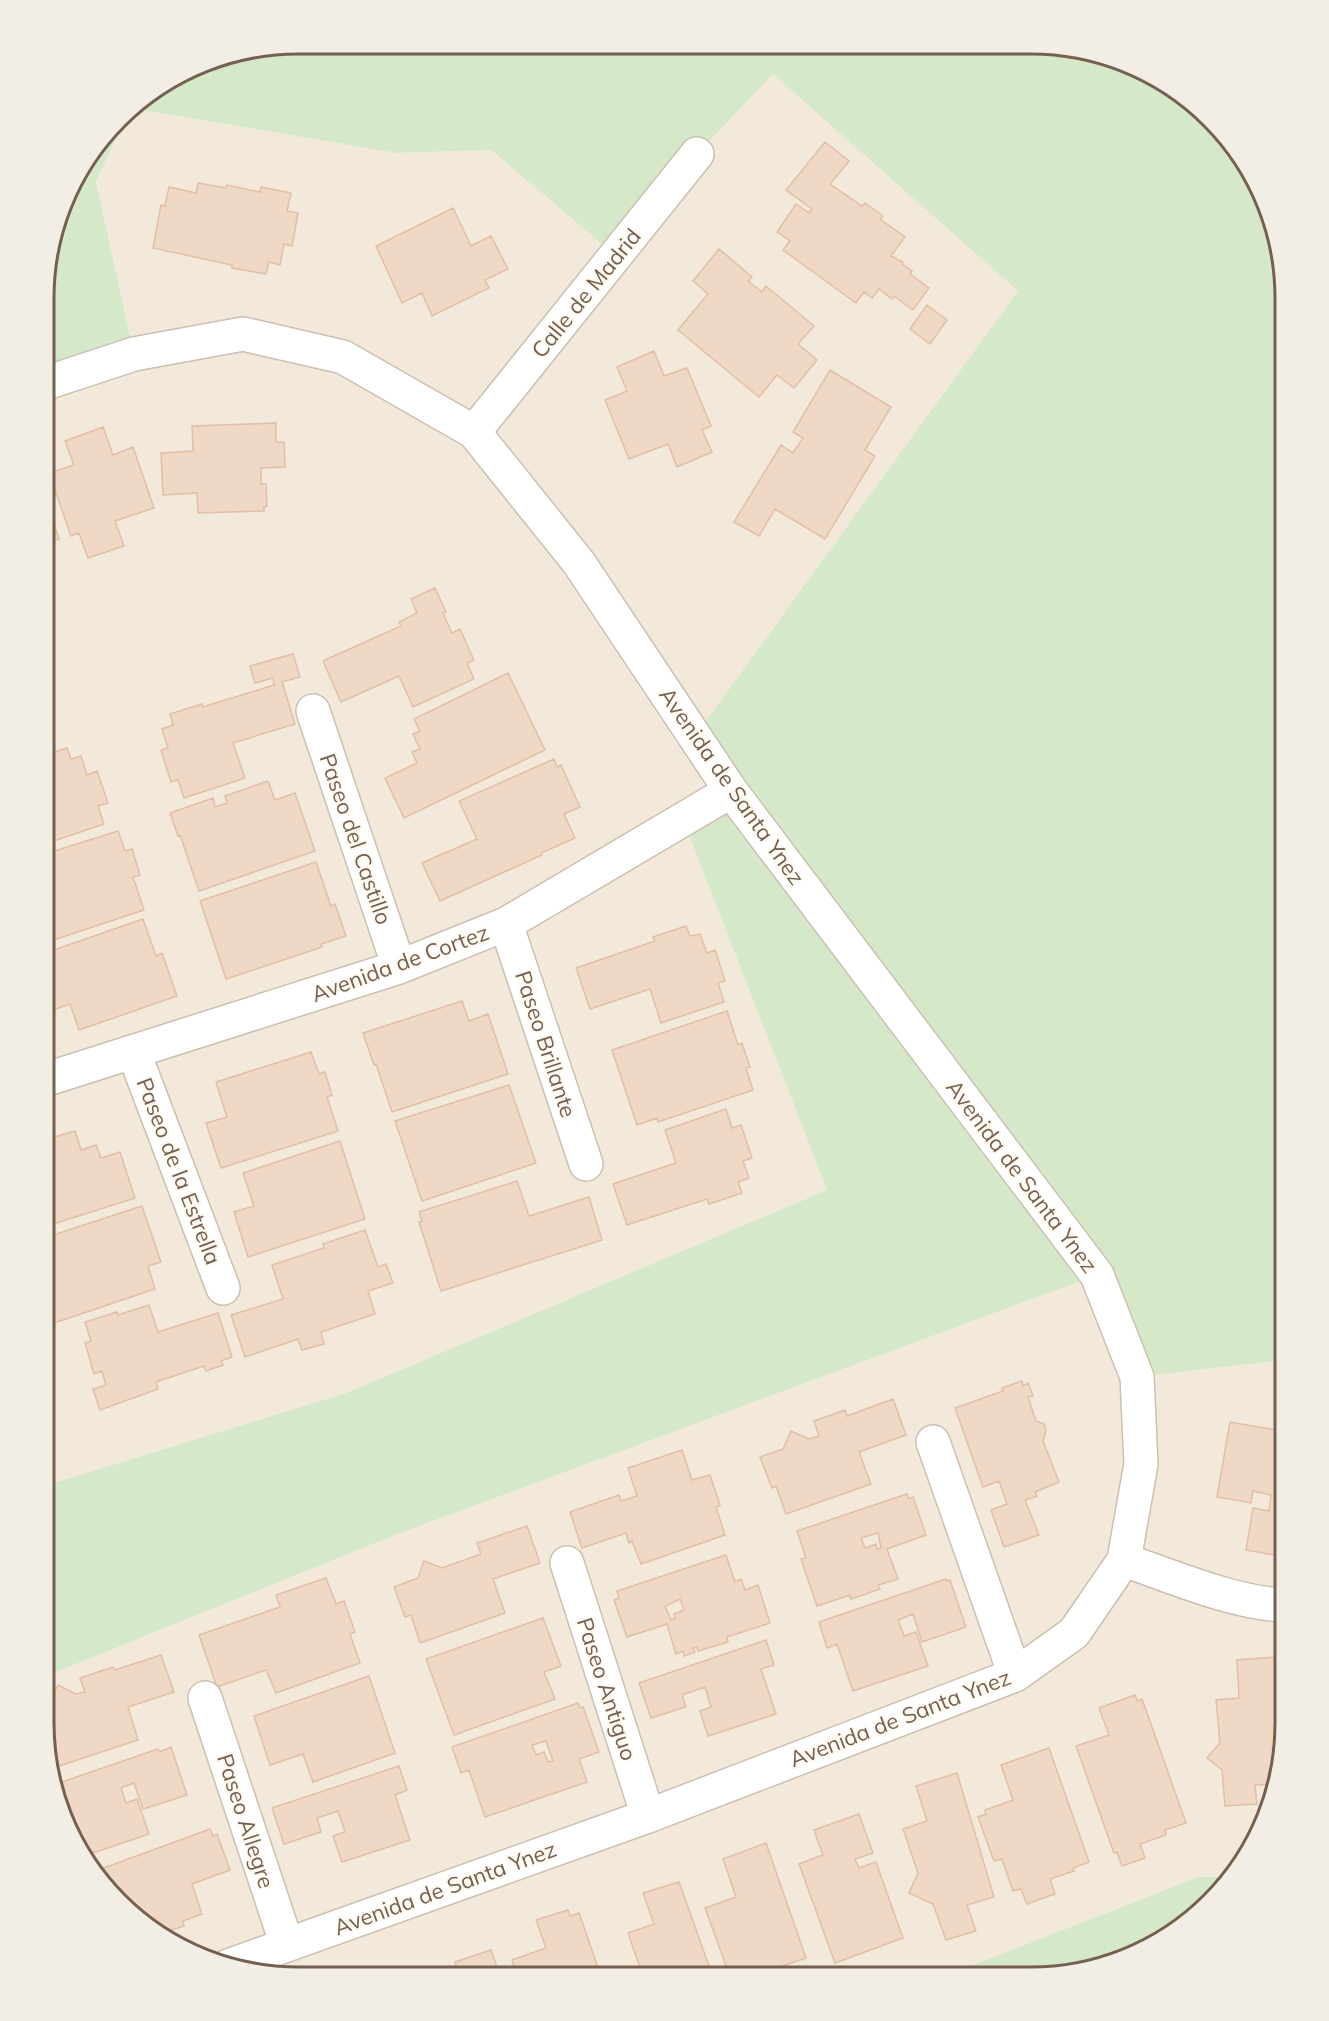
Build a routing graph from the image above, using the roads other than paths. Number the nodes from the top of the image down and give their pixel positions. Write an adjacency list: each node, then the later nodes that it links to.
1 (697, 154): 3 (street, Calle de Madrid)
2 (54, 380): 3 (street, Avenida de Santa Ynez)
3 (474, 432): 5 (street, Avenida de Santa Ynez)
4 (313, 711): 7 (street, Paseo del Castillo)
5 (731, 790): 6 (street, Avenida de Cortez); 13 (street, Avenida de Santa Ynez)
6 (506, 924): 7 (street, Avenida de Cortez); 10 (street, Paseo Brillante)
7 (399, 967): 8 (street, Avenida de Cortez)
8 (134, 1053): 9 (street, Avenida de Cortez); 11 (street, Paseo de la Estrella)
9 (54, 1077)
10 (586, 1164)
11 (223, 1288)
12 (933, 1442): 16 (street)
13 (1124, 1560): 15 (street); 16 (street, Avenida de Santa Ynez)
14 (567, 1563): 18 (street, Paseo Antiguo)
15 (1275, 1604)
16 (1015, 1676): 18 (street, Avenida de Santa Ynez)
17 (205, 1698): 19 (street, Paseo Allegre)
18 (648, 1816): 19 (street, Avenida de Santa Ynez)
19 (287, 1945): 20 (street, Avenida de Santa Ynez)
20 (242, 1960)

